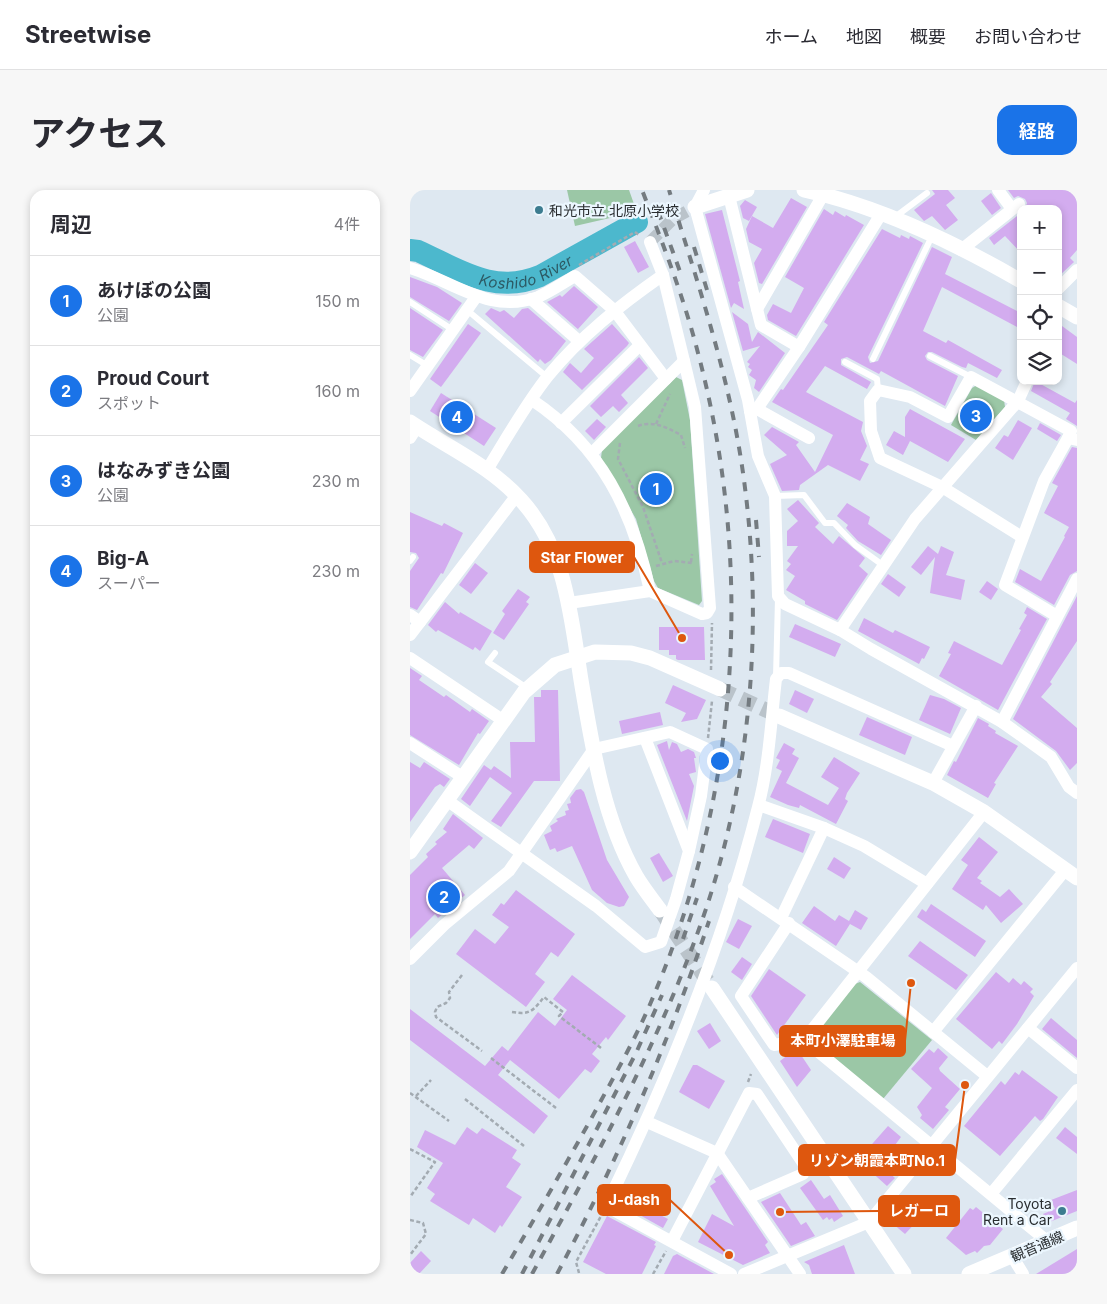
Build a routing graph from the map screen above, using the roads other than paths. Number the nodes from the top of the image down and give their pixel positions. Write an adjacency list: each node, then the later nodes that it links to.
1 (704, 190): 8 (street)
2 (747, 190): 7 (street)
3 (804, 190): 6 (street)
4 (998, 190): 12 (street)
5 (927, 193): 9 (lane)
6 (823, 195): 9 (street); 21 (street)
7 (729, 196): 8 (street); 21 (street)
8 (696, 207): 44 (street)
9 (886, 217): 10 (street); 29 (street)
10 (932, 236): 12 (street); 32 (lane)
11 (650, 242): 15 (street)
12 (962, 250): 16 (street)
13 (410, 268): 18 (street)
14 (1077, 270): 17 (street)
15 (663, 275): 24 (street); 33 (street)
16 (1017, 279)
17 (1062, 285)
18 (476, 297): 19 (street); 23 (street)
19 (531, 299): 24 (street); 27 (street)
20 (410, 302): 26 (lane)
21 (757, 309): 29 (street)
22 (1062, 309): 25 (street)
23 (467, 310): 26 (street); 37 (lane)
24 (614, 310): 27 (street); 28 (street)
25 (1077, 318)
26 (453, 330): 35 (street)
27 (579, 341): 37 (street)
28 (640, 345): 38 (street); 45 (street)
29 (799, 347): 44 (street)
30 (410, 355): 35 (lane)
31 (930, 356): 36 (lane)
32 (873, 359)
33 (684, 361): 38 (street); 57 (street)
34 (845, 362): 40 (lane)
35 (428, 366): 41 (street)
36 (971, 377): 40 (street); 43 (street)
37 (547, 378): 42 (street)
38 (669, 384): 49 (street)
39 (1025, 385): 43 (street)
40 (878, 390): 51 (street)
41 (410, 392)
42 (532, 400): 45 (street); 50 (street)
43 (1018, 401): 48 (street); 51 (street)
44 (753, 410): 47 (street); 53 (street)
45 (561, 423): 49 (street)
46 (412, 429): 50 (street)
47 (809, 438)
48 (1073, 439): 54 (street)
49 (592, 452): 57 (street)
50 (487, 470): 52 (street)
51 (942, 487): 54 (street); 55 (street)
52 (517, 495): 59 (street); 61 (street)
53 (775, 496): 55 (lane); 58 (street)
54 (1022, 536): 60 (street)
55 (884, 566): 62 (street)
56 (1077, 579): 60 (street)
57 (650, 591): 59 (street)
58 (778, 596): 62 (street); 67 (lane)
59 (569, 603): 65 (street)
60 (1057, 616): 73 (street)
61 (415, 619): 63 (street)
62 (840, 630): 70 (street)
63 (410, 635)
64 (495, 653): 69 (lane)
65 (578, 656): 68 (street); 69 (street); 77 (street)
66 (410, 658): 72 (street)
67 (776, 679): 76 (street); 82 (street)
68 (714, 687)
69 (527, 688): 72 (street)
70 (976, 706): 73 (street); 76 (street)
71 (779, 716): 79 (street)
72 (504, 721): 78 (street)
73 (1002, 722): 80 (street)
74 (645, 738): 77 (street); 85 (street); 85 (street)
75 (410, 743): 78 (street)
76 (953, 746): 79 (street)
77 (594, 748): 87 (street); 91 (street)
78 (464, 778): 81 (street)
79 (933, 783): 83 (street)
80 (1074, 786)
81 (448, 801): 86 (street); 87 (street)
82 (759, 805): 84 (street); 90 (street)
83 (984, 812): 88 (street); 89 (street)
84 (824, 828): 89 (street); 92 (street)
85 (689, 851): 87 (street)
86 (410, 852)
87 (521, 853): 93 (street)
88 (1071, 873): 98 (street)
89 (927, 884): 95 (street)
90 (734, 887): 92 (street); 103 (street)
91 (660, 910)
92 (785, 920): 95 (street); 99 (street)
93 (410, 959)
94 (1077, 968): 97 (street)
95 (858, 971): 98 (street); 99 (street)
96 (712, 988): 108 (street)
97 (1028, 1028): 100 (street); 101 (street)
98 (933, 1032): 101 (street)
99 (804, 1040): 104 (street)
100 (1077, 1068)
101 (987, 1076): 104 (street)
102 (1077, 1090): 106 (street)
103 (647, 1122): 105 (street); 110 (street)
104 (933, 1146): 106 (street); 108 (street)
105 (717, 1153): 107 (street); 107 (street); 110 (street)
106 (991, 1194): 111 (street)
107 (748, 1198): 112 (street)
108 (868, 1222): 112 (street); 117 (street)
109 (1077, 1228): 111 (street, 観音通線)
110 (672, 1241): 114 (street)
111 (1047, 1241): 113 (street, 観音通線)
112 (789, 1256): 115 (street); 116 (street)
113 (1012, 1256): 118 (street, 観音通線); 119 (street)
114 (731, 1274)
115 (744, 1274)
116 (800, 1274)
117 (904, 1274)
118 (969, 1274)
119 (1023, 1274)

